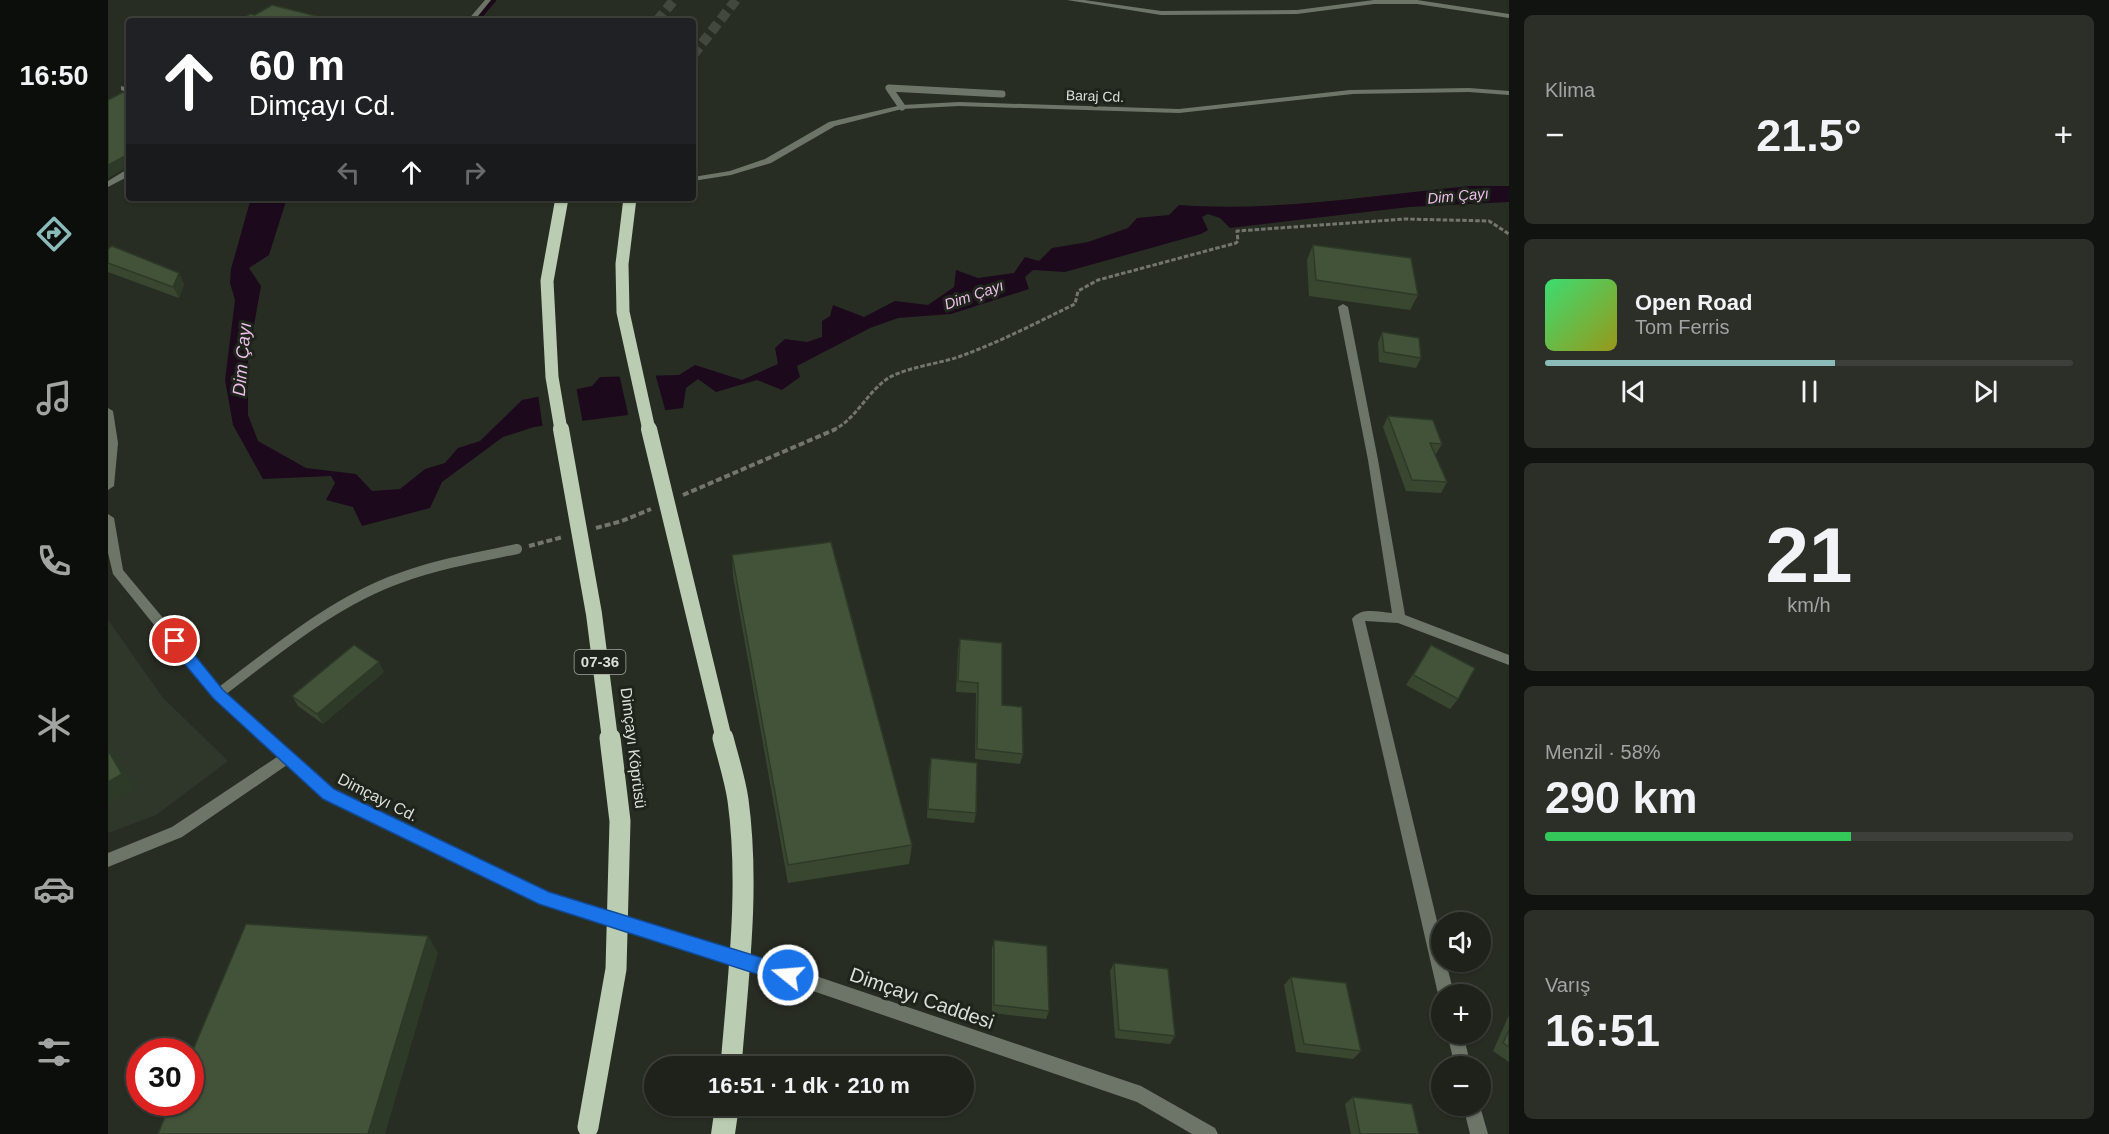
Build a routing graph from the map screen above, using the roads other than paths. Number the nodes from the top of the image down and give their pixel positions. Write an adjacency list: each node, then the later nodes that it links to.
1 (489, 0): 6 (street)
2 (1070, 0): 4 (street)
3 (1471, 0): 4 (street)
4 (1485, 12): 5 (street)
5 (1509, 16)
6 (473, 18)
7 (1509, 93): 9 (street, Baraj Cd.)
8 (1002, 94): 9 (lane)
9 (902, 107): 11 (street, Baraj Cd.)
10 (126, 174): 12 (street)
11 (696, 178)
12 (108, 185)
13 (561, 201): 31 (highway, Dimçayı Köprüsü / 07-36, bridge)
14 (630, 201): 28 (highway, bridge)
15 (1343, 307): 21 (street)
16 (108, 411): 17 (street)
17 (108, 486)
18 (108, 518): 20 (street)
19 (517, 549): 23 (lane)
20 (112, 572): 23 (street, Dimçayı Cd.)
21 (1399, 618): 22 (street); 27 (street)
22 (1509, 660)
23 (218, 694): 24 (street, Dimçayı Cd.)
24 (288, 758): 25 (street); 26 (street, Dimçayı Cd.)
25 (108, 860)
26 (545, 899): 33 (street, Dimçayı Caddesi)
27 (1444, 984)
28 (731, 1056)
29 (726, 1116): 32 (highway)
30 (1474, 1116): 34 (street)
31 (587, 1131)
32 (723, 1134)
33 (1209, 1134)
34 (1479, 1134)

